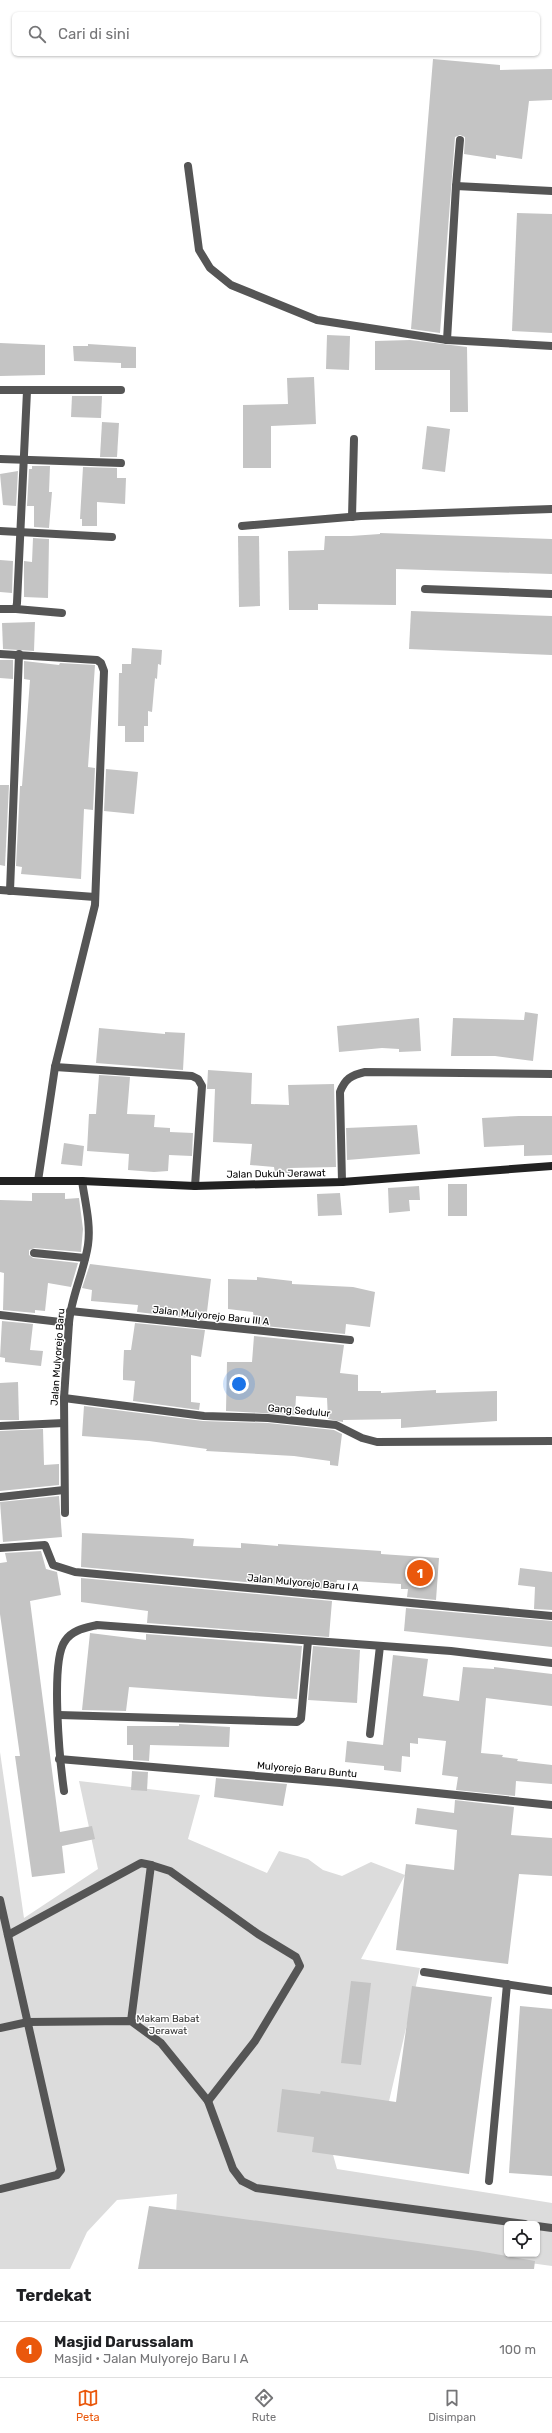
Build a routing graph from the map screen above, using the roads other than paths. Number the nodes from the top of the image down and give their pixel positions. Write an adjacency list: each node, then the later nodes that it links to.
1 (460, 140): 3 (street)
2 (188, 166): 5 (street)
3 (456, 186): 4 (street); 5 (street)
4 (552, 191)
5 (447, 340): 6 (street)
6 (552, 346)
7 (0, 390): 9 (street)
8 (121, 390): 9 (street)
9 (27, 391): 12 (street)
10 (354, 439): 15 (street)
11 (0, 459): 12 (street)
12 (25, 460): 13 (street); 18 (street)
13 (121, 463)
14 (552, 509): 15 (street)
15 (352, 517): 16 (street)
16 (242, 526)
17 (0, 531): 18 (street)
18 (22, 532): 19 (street); 23 (street)
19 (112, 537)
20 (425, 589): 21 (street)
21 (552, 594)
22 (0, 609): 23 (street)
23 (16, 609): 24 (street)
24 (62, 613)
25 (0, 654): 26 (street)
26 (19, 654): 28 (street); 29 (street)
27 (0, 890): 28 (street)
28 (10, 891): 29 (street)
29 (95, 897): 30 (street)
30 (55, 1067): 35 (street); 37 (street)
31 (552, 1074): 36 (street)
32 (552, 1166): 36 (street, Jalan Dukuh Jerawat)
33 (82, 1180): 35 (street, Jalan Dukuh Jerawat); 37 (street, Jalan Dukuh Jerawat); 39 (street, Jalan Mulyorejo Baru)
34 (0, 1181): 35 (street, Jalan Dukuh Jerawat)
35 (38, 1181)
36 (342, 1182): 37 (street, Jalan Dukuh Jerawat)
37 (195, 1186)
38 (34, 1253): 39 (street)
39 (85, 1258): 40 (street, Jalan Mulyorejo Baru)
40 (70, 1311): 42 (street, Jalan Mulyorejo Baru); 43 (street, Jalan Mulyorejo Baru III A)
41 (0, 1315): 42 (street)
42 (69, 1324): 44 (street, Jalan Mulyorejo Baru)
43 (350, 1340)
44 (64, 1398): 45 (street, Jalan Mulyorejo Baru); 47 (street, Gang Sedulur)
45 (64, 1423): 46 (street); 48 (street, Jalan Mulyorejo Baru)
46 (0, 1426)
47 (552, 1441)
48 (64, 1490): 49 (street); 50 (street, Jalan Mulyorejo Baru)
49 (0, 1497)
50 (65, 1513)
51 (0, 1548): 52 (street, Jalan Mulyorejo Baru I A)
52 (552, 1616)
53 (308, 1640): 54 (street); 56 (street); 56 (street)
54 (380, 1646): 55 (street); 57 (street)
55 (552, 1664)
56 (59, 1715): 58 (street)
57 (370, 1734)
58 (59, 1759): 59 (street); 60 (street, Mulyorejo Baru Buntu)
59 (64, 1790)
60 (552, 1805)
61 (151, 1865): 63 (street); 67 (street); 70 (street)
62 (0, 1900): 63 (street)
63 (8, 1935): 68 (street)
64 (424, 1972): 65 (street)
65 (507, 1984): 66 (street); 71 (street)
66 (552, 1991)
67 (131, 2021): 68 (street); 70 (street)
68 (28, 2022): 69 (street); 72 (street)
69 (0, 2028)
70 (208, 2101): 73 (street)
71 (489, 2181)
72 (0, 2189)
73 (504, 2221)
74 (540, 2226): 75 (street)
75 (552, 2228)

